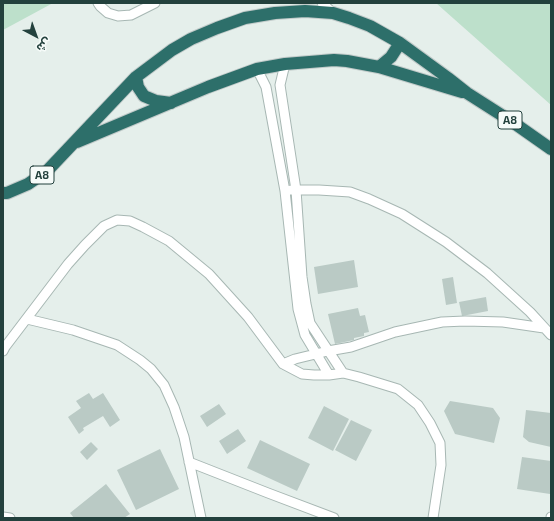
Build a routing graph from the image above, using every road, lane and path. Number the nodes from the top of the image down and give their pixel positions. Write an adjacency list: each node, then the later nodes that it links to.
1 (98, 3): 2 (street)
2 (155, 3)
3 (322, 3): 4 (street)
4 (333, 13): 5 (highway, A8); 9 (highway, A8)
5 (400, 43): 7 (highway); 12 (highway, A8)
6 (285, 64): 7 (highway); 8 (highway); 10 (street)
7 (379, 67): 12 (highway)
8 (257, 69): 11 (street); 13 (highway)
9 (136, 77): 13 (highway); 14 (highway, A8)
10 (280, 85): 11 (street); 16 (street)
11 (266, 87): 17 (street)
12 (467, 93): 15 (highway, A8)
13 (171, 103): 14 (highway)
14 (72, 144): 18 (highway, A8)
15 (551, 149)
16 (296, 190): 17 (street); 19 (street); 21 (street)
17 (285, 191): 19 (street)
18 (3, 193)
19 (298, 278): 24 (street); 25 (street)
20 (27, 319): 23 (street); 26 (street); 29 (street)
21 (544, 328): 22 (street); 24 (street)
22 (551, 335)
23 (3, 350)
24 (328, 351): 25 (street); 27 (street)
25 (316, 354): 26 (street); 28 (street)
26 (284, 364): 28 (street)
27 (343, 373): 28 (street); 34 (street)
28 (329, 375)
29 (189, 462): 32 (street); 33 (street)
30 (3, 517): 31 (street)
31 (10, 518)
32 (201, 518)
33 (334, 518)
34 (433, 518)

